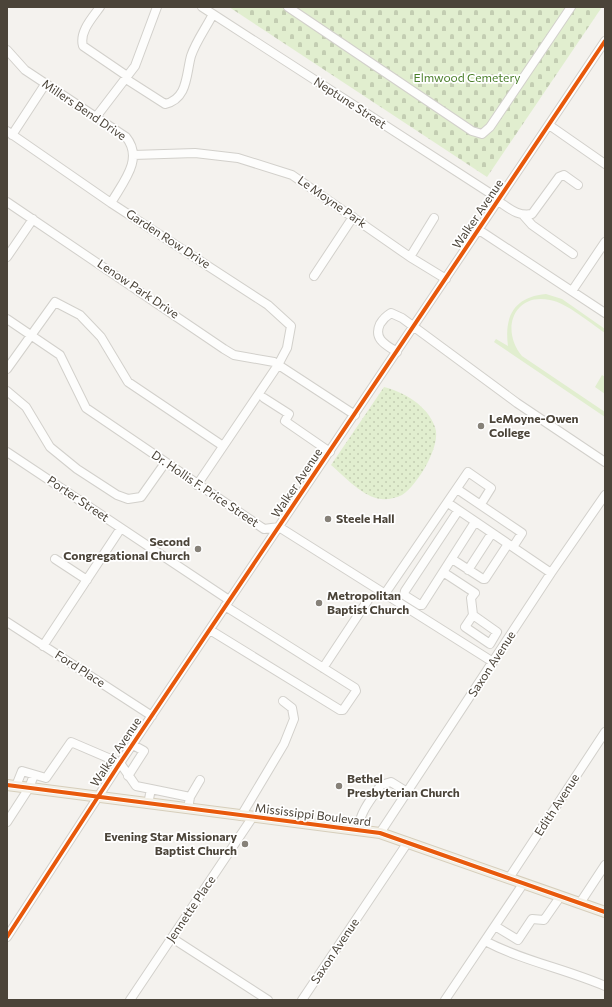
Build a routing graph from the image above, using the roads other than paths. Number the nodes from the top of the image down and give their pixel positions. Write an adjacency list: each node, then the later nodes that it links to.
1 (100, 7): 9 (street)
2 (157, 7): 9 (street)
3 (202, 7): 6 (street, Neptune Street)
4 (288, 7): 5 (street)
5 (571, 7)
6 (213, 14): 9 (street); 17 (street, Neptune Street)
7 (605, 41): 12 (street, Walker Avenue)
8 (7, 50): 10 (street, Millers Bend Drive)
9 (126, 77): 11 (street)
10 (46, 84): 11 (street, Millers Bend Drive); 13 (street)
11 (96, 117): 14 (street, Millers Bend Drive)
12 (549, 126): 15 (street); 17 (street, Walker Avenue)
13 (10, 133): 19 (street, Garden Row Drive)
14 (133, 154): 19 (street, Millers Bend Drive); 21 (street, Le Moyne Park)
15 (605, 164)
16 (578, 185): 20 (street)
17 (498, 200): 20 (street, Neptune Street); 24 (street, Walker Avenue)
18 (7, 202): 23 (street, Lenow Park Drive)
19 (111, 203): 37 (street, Garden Row Drive)
20 (524, 216): 26 (street, Neptune Street)
21 (353, 217): 28 (street, Le Moyne Park); 29 (street)
22 (434, 218): 28 (street)
23 (33, 219): 27 (street); 37 (street, Lenow Park Drive)
24 (479, 230): 30 (street, Walker Avenue); 31 (street)
25 (605, 242): 31 (street)
26 (573, 254)
27 (7, 257)
28 (410, 257): 30 (street, Le Moyne Park)
29 (314, 276)
30 (446, 279): 34 (street, Walker Avenue)
31 (572, 291): 32 (street)
32 (605, 313)
33 (7, 319): 35 (street, Dr. Hollis F. Price Street)
34 (415, 327): 36 (street, Walker Avenue); 36 (street); 45 (street)
35 (31, 335): 38 (street); 42 (street); 46 (street, Dr. Hollis F. Price Street)
36 (397, 352): 41 (street, Walker Avenue)
37 (276, 364): 41 (street); 42 (street, Garden Row Drive)
38 (7, 369)
39 (7, 391): 46 (street)
40 (264, 398): 44 (street)
41 (355, 415): 44 (street, Walker Avenue)
42 (223, 446): 47 (street, Garden Row Drive)
43 (7, 452): 55 (street, Porter Street)
44 (330, 452): 54 (street, Walker Avenue)
45 (605, 462)
46 (165, 463): 47 (street, Dr. Hollis F. Price Street)
47 (197, 485): 54 (street, Dr. Hollis F. Price Street)
48 (457, 489): 50 (street); 51 (street); 51 (street)
49 (605, 495): 62 (street, Saxon Avenue)
50 (448, 503): 52 (street); 64 (street)
51 (481, 504): 57 (street)
52 (458, 511): 53 (street); 61 (street)
53 (475, 522): 56 (street); 59 (street)
54 (279, 527): 64 (street); 66 (street, Walker Avenue)
55 (121, 528): 63 (street); 66 (street, Porter Street)
56 (492, 533): 57 (street); 60 (street)
57 (511, 546): 60 (street); 62 (street)
58 (55, 559): 63 (street)
59 (452, 559): 60 (street); 61 (street)
60 (468, 570)
61 (443, 572): 67 (street)
62 (551, 573): 71 (street, Saxon Avenue)
63 (87, 580): 70 (street)
64 (384, 595): 71 (street)
65 (368, 600): 72 (street)
66 (227, 603): 69 (street, Walker Avenue); 72 (street, Porter Street)
67 (472, 615)
68 (7, 622): 70 (street, Ford Place)
69 (210, 630): 72 (street, Porter Street); 74 (street, Walker Avenue)
70 (43, 646): 74 (street, Ford Place)
71 (494, 662): 84 (street, Saxon Avenue)
72 (323, 668)
73 (283, 701): 89 (street)
74 (152, 716): 76 (street, Walker Avenue)
75 (605, 732): 96 (street, Edith Avenue)
76 (133, 745): 77 (street, Walker Avenue); 79 (street)
77 (120, 764): 78 (street); 79 (street); 86 (street, Walker Avenue)
78 (34, 775): 81 (street); 82 (street)
79 (128, 776): 83 (street)
80 (200, 780): 85 (street)
81 (12, 786): 82 (main road, Mississippi Boulevard)
82 (29, 788): 86 (main road, Mississippi Boulevard); 91 (street)
83 (151, 789): 85 (street); 87 (street)
84 (407, 792): 92 (street); 93 (street, Saxon Avenue)
85 (190, 797): 88 (street)
86 (98, 798): 87 (main road, Mississippi Boulevard); 102 (street, Walker Avenue)
87 (148, 804): 88 (main road, Mississippi Boulevard)
88 (188, 809): 89 (main road, Mississippi Boulevard)
89 (241, 816): 90 (main road, Mississippi Boulevard)
90 (252, 818): 92 (main road, Mississippi Boulevard); 103 (street, Jennette Place)
91 (7, 822)
92 (358, 829): 93 (main road, Mississippi Boulevard)
93 (380, 833): 94 (main road, Mississippi Boulevard)
94 (408, 842): 96 (main road, Mississippi Boulevard); 108 (street, Saxon Avenue)
95 (605, 865): 99 (street)
96 (509, 878): 97 (main road, Mississippi Boulevard)
97 (523, 884): 98 (main road, Mississippi Boulevard); 101 (street)
98 (560, 896): 99 (main road, Mississippi Boulevard); 101 (street)
99 (580, 903): 100 (main road, Mississippi Boulevard)
100 (605, 912)
101 (494, 926): 104 (street)
102 (7, 937)
103 (172, 938): 106 (street, Jennette Place); 107 (street)
104 (485, 941): 105 (street); 109 (street)
105 (605, 986)
106 (130, 1000)
107 (268, 1000)
108 (302, 1000)
109 (445, 1000)

